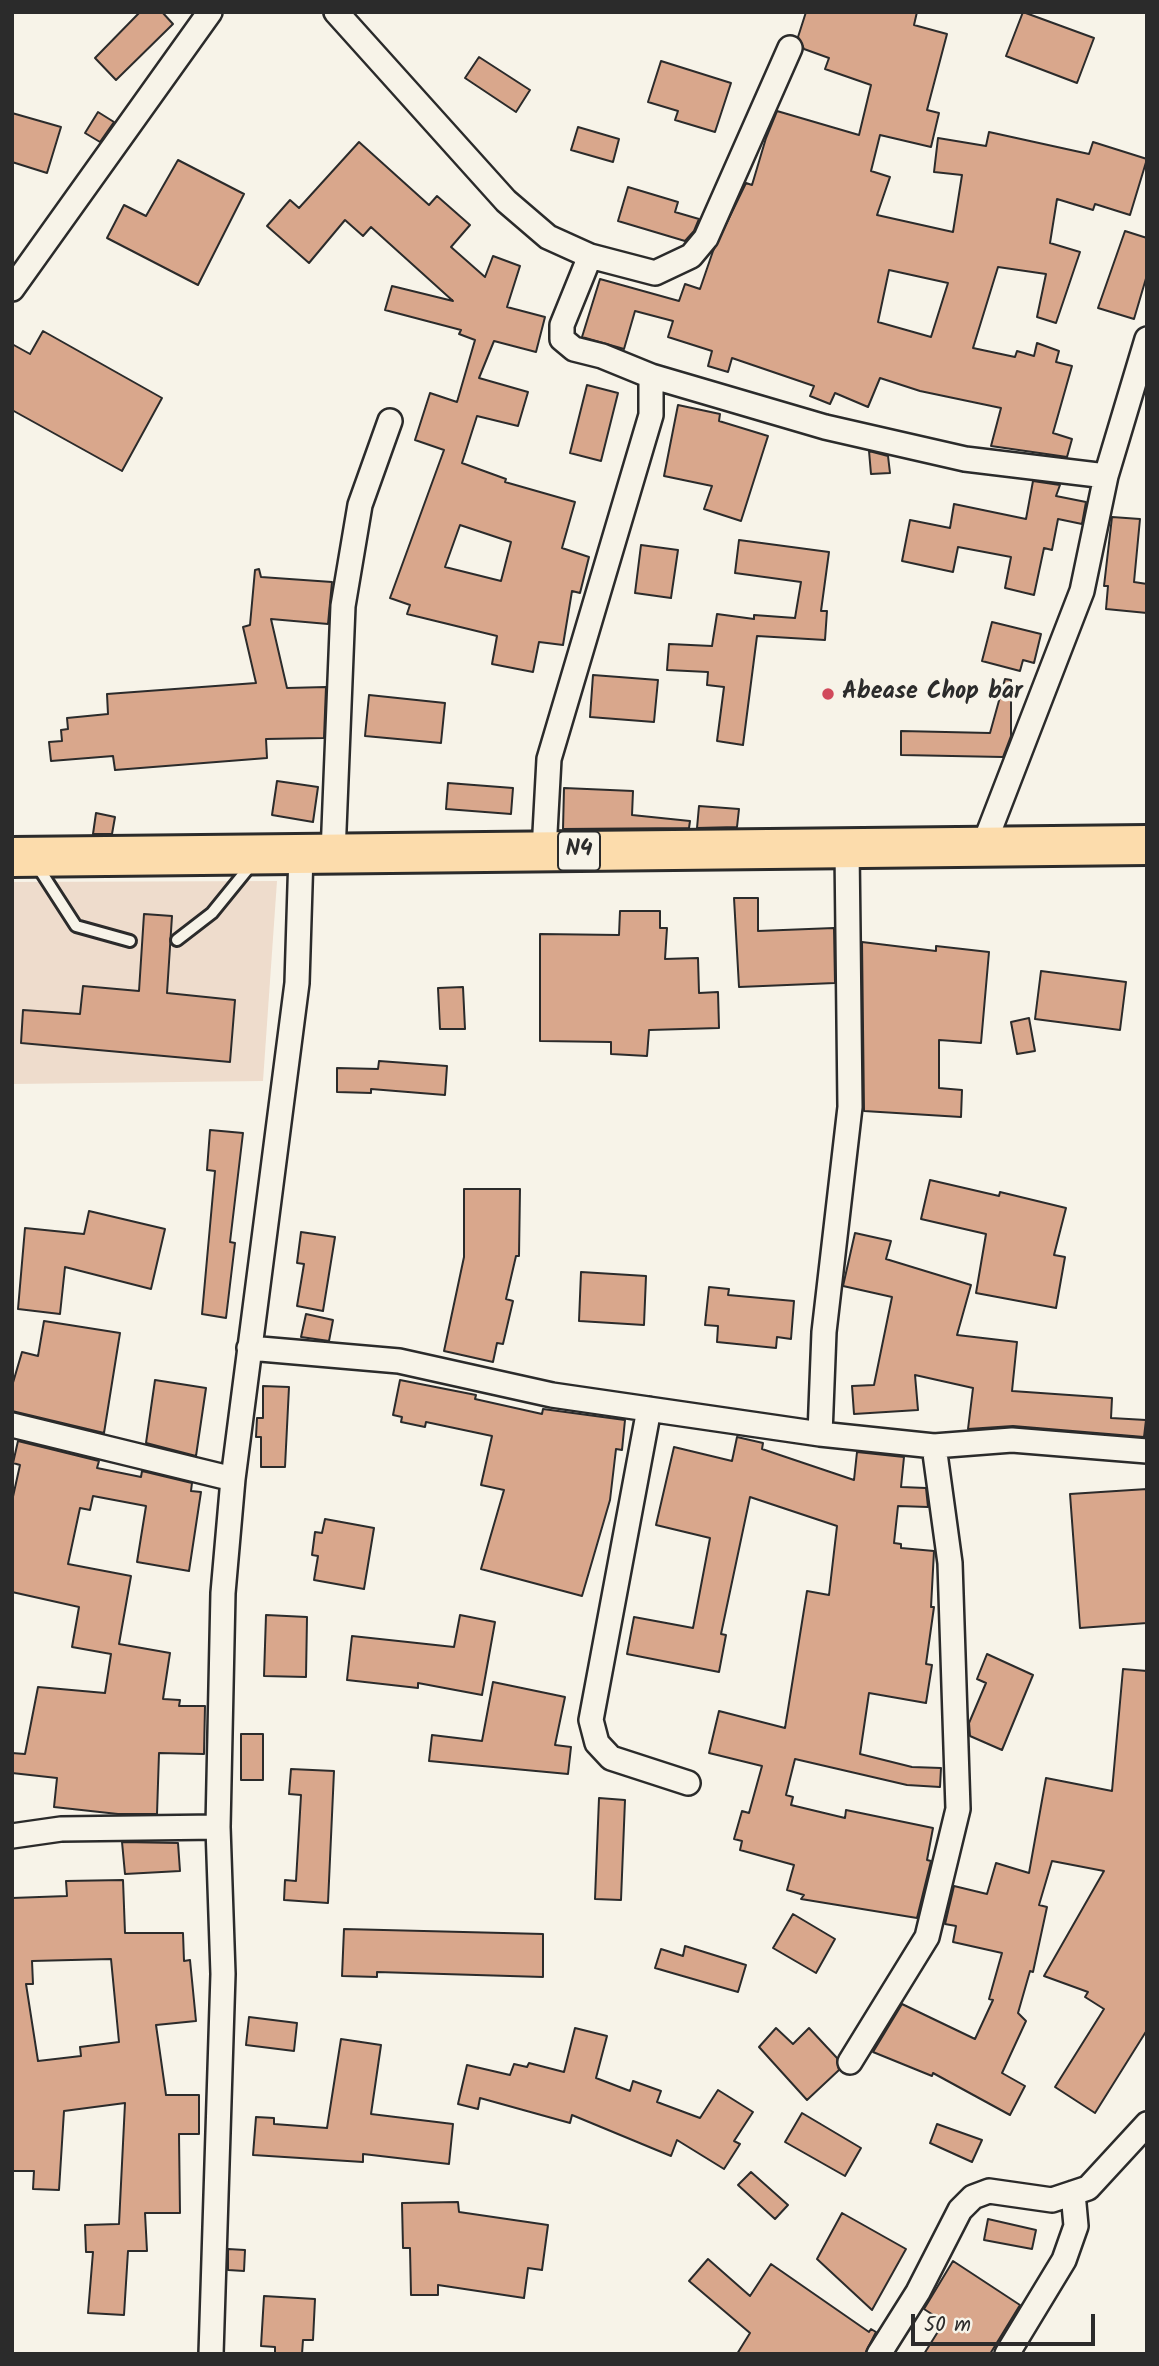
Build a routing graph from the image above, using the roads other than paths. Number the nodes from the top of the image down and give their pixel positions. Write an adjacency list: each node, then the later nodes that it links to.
1 (210, 12): 5 (street)
2 (336, 12): 4 (street)
3 (790, 48): 4 (street)
4 (590, 256): 7 (street)
5 (12, 289)
6 (1147, 340): 9 (street)
7 (651, 376): 9 (street); 13 (street)
8 (390, 421): 14 (street)
9 (1106, 476): 11 (street)
10 (1147, 845): 11 (highway, N4)
11 (983, 847): 12 (highway, N4)
12 (847, 848): 13 (highway, N4); 22 (street)
13 (544, 851): 14 (highway, N4)
14 (317, 854): 15 (highway, N4); 19 (street)
15 (260, 855): 16 (highway, N4); 17 (lane)
16 (22, 857): 18 (lane)
17 (177, 940)
18 (130, 941)
19 (250, 1348): 20 (street); 25 (street)
20 (649, 1409): 22 (street); 26 (street)
21 (12, 1425): 25 (street)
22 (820, 1434): 23 (street)
23 (934, 1446): 24 (street); 29 (street)
24 (1147, 1451)
25 (233, 1479): 27 (street)
26 (688, 1783)
27 (218, 1827): 28 (street); 32 (street)
28 (12, 1836)
29 (850, 2062)
30 (1147, 2124): 31 (street)
31 (1073, 2193): 33 (street); 34 (street)
32 (211, 2354)
33 (879, 2354)
34 (1007, 2354)

